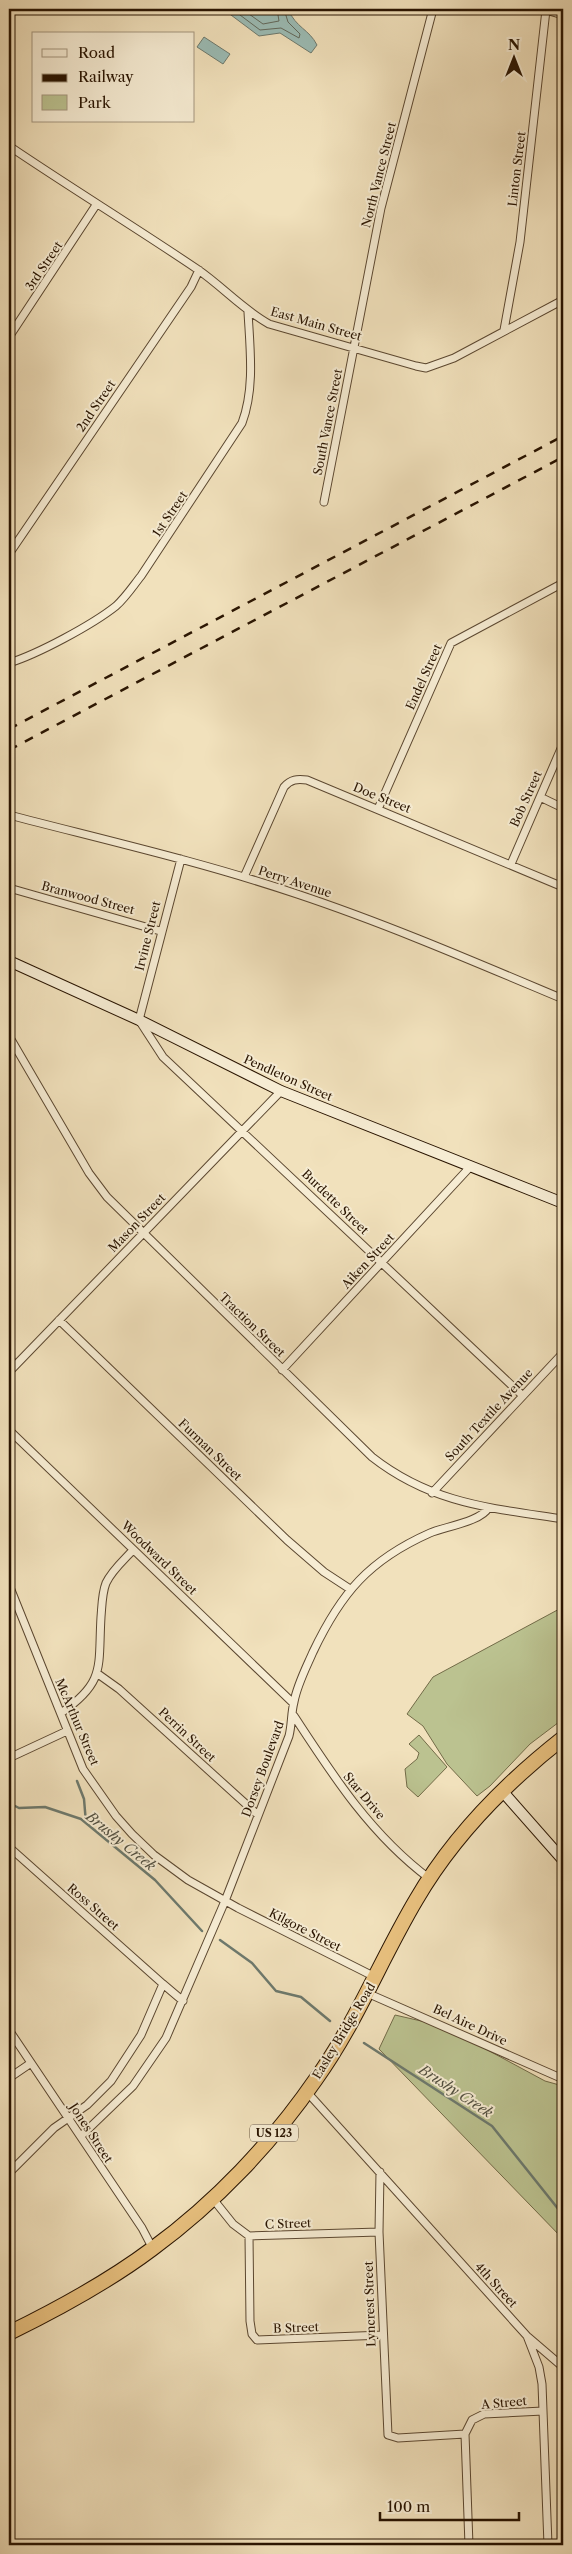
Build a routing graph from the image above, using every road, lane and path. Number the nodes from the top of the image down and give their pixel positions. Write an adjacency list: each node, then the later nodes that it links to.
1 (433, 9): 11 (street, North Vance Street)
2 (544, 9): 3 (street); 9 (street, Linton Street)
3 (563, 15)
4 (9, 146): 5 (street, East Main Street)
5 (96, 205): 6 (street, East Main Street); 10 (street, 3rd Street)
6 (199, 270): 8 (street, East Main Street); 13 (street, 2nd Street)
7 (563, 300): 9 (street, East Main Street)
8 (248, 312): 11 (street, East Main Street); 15 (street, 1st Street)
9 (504, 330): 11 (street, East Main Street)
10 (9, 337)
11 (353, 347): 12 (street, South Vance Street)
12 (324, 502)
13 (9, 554)
14 (563, 583): 18 (street, Endel Street)
15 (9, 663)
16 (563, 744): 17 (street, Bob Street)
17 (540, 797): 19 (street); 22 (street, Bob Street)
18 (378, 808): 22 (street, Doe Street); 23 (street, Doe Street)
19 (563, 808)
20 (9, 815): 21 (street, Perry Avenue)
21 (181, 859): 23 (street, Perry Avenue); 26 (street, Irvine Street)
22 (511, 864): 24 (street, Doe Street)
23 (244, 877): 28 (street, Perry Avenue)
24 (563, 887)
25 (9, 888): 26 (street, Branwood Street)
26 (160, 931): 29 (street, Irvine Street)
27 (9, 961): 29 (main road, Pendleton Street)
28 (563, 999)
29 (139, 1020): 31 (main road, Pendleton Street); 32 (street, Burdette Street)
30 (9, 1036): 35 (street, Traction Street)
31 (281, 1090): 32 (street, Mason Street); 33 (main road, Pendleton Street)
32 (242, 1131): 35 (street, Mason Street); 36 (street, Burdette Street)
33 (470, 1166): 34 (main road, Pendleton Street); 36 (street, Aiken Street)
34 (563, 1203)
35 (142, 1233): 37 (street, Mason Street); 41 (street, Traction Street)
36 (382, 1263): 41 (street, Aiken Street); 42 (street, Burdette Street)
37 (59, 1320): 40 (street, Mason Street); 49 (street, Furman Street)
38 (9, 1353): 40 (street)
39 (563, 1353): 42 (street, South Textile Avenue)
40 (11, 1369)
41 (282, 1370): 44 (street, Traction Street)
42 (522, 1395): 44 (street, South Textile Avenue)
43 (9, 1430): 47 (street, Woodward Street)
44 (432, 1493): 45 (street, Traction Street)
45 (488, 1508): 46 (street, Traction Street); 49 (street, Dorsey Boulevard)
46 (563, 1519)
47 (133, 1550): 50 (street); 51 (street, Woodward Street)
48 (9, 1585): 52 (street, McArthur Street)
49 (350, 1589): 51 (street, Dorsey Boulevard)
50 (98, 1674): 52 (street); 58 (street, Perrin Street)
51 (293, 1703): 53 (street, Dorsey Boulevard)
52 (61, 1713): 54 (street, McArthur Street)
53 (294, 1716): 58 (street, Dorsey Boulevard); 61 (street, Star Drive)
54 (68, 1731): 56 (street); 62 (street, McArthur Street)
55 (563, 1738): 57 (highway, Easley Bridge Road / US 123)
56 (9, 1758)
57 (503, 1792): 60 (main road); 61 (highway, Easley Bridge Road / US 123)
58 (258, 1815): 62 (street, Dorsey Boulevard)
59 (9, 1847): 64 (street, Ross Street)
60 (563, 1860)
61 (430, 1879): 63 (highway, Easley Bridge Road / US 123)
62 (225, 1900): 63 (street, Kilgore Street); 66 (street, Dorsey Boulevard)
63 (376, 1977): 65 (highway, Easley Bridge Road / US 123)
64 (163, 1984): 66 (street); 72 (street)
65 (367, 1993): 70 (street, Bel Aire Drive); 71 (highway, Easley Bridge Road / US 123)
66 (183, 2001): 73 (street, Dorsey Boulevard)
67 (9, 2030): 68 (street, Jones Street)
68 (31, 2063): 69 (street); 72 (street, Jones Street)
69 (9, 2078)
70 (563, 2079)
71 (307, 2092): 74 (street, 4th Street); 76 (highway, Easley Bridge Road / US 123)
72 (68, 2118): 73 (street, Jones Street); 75 (street)
73 (80, 2136): 79 (street, Jones Street)
74 (380, 2172): 77 (street, Lyncrest Street); 82 (street, 4th Street)
75 (9, 2173)
76 (213, 2199): 78 (street, C Street); 79 (highway, Easley Bridge Road / US 123)
77 (379, 2232): 78 (street, C Street); 81 (street, Lyncrest Street)
78 (249, 2236): 81 (street, B Street)
79 (153, 2249): 80 (highway, Easley Bridge Road / US 123)
80 (9, 2334)
81 (383, 2335): 85 (street, Lyncrest Street)
82 (527, 2336): 83 (street); 84 (street, 4th Street)
83 (563, 2367)
84 (543, 2411): 85 (street, A Street); 87 (street, 4th Street)
85 (465, 2434): 86 (street)
86 (469, 2545)
87 (548, 2545)

